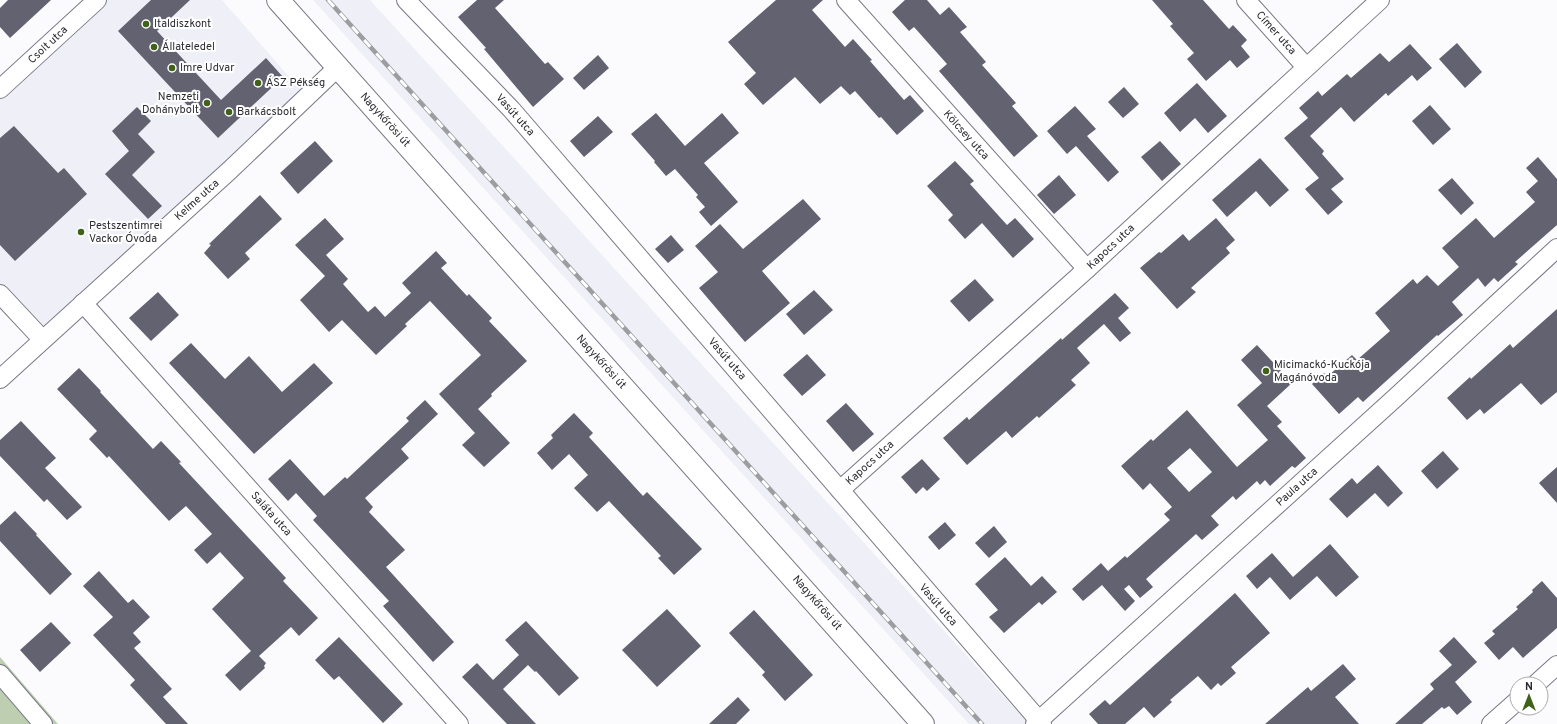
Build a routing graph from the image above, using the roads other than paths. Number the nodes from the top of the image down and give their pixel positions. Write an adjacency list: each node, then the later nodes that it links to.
1 (97, 0): 9 (street, Csolt utca)
2 (278, 0): 7 (main road, Nagykőrösi út)
3 (406, 0): 16 (street, Vasút utca)
4 (846, 0): 11 (street, Kölcsey utca)
5 (1246, 0): 8 (street, Címer utca)
6 (1380, 0): 8 (street, Kapocs utca)
7 (338, 67): 13 (street, Kelme utca); 24 (main road, Nagykőrösi út)
8 (1306, 67): 11 (street, Kapocs utca)
9 (0, 89)
10 (1557, 248): 21 (street, Paula utca)
11 (1087, 269): 16 (street, Kapocs utca)
12 (0, 294): 14 (street)
13 (83, 303): 14 (street, Kelme utca); 23 (street, Saláta utca)
14 (42, 339): 15 (street, Kelme utca)
15 (0, 379)
16 (840, 490): 21 (street, Vasút utca)
17 (1557, 665): 19 (street)
18 (0, 674): 22 (street)
19 (1545, 676)
20 (1509, 708): 25 (street)
21 (1038, 723)
22 (44, 724)
23 (460, 724)
24 (923, 724)
25 (1491, 724)

